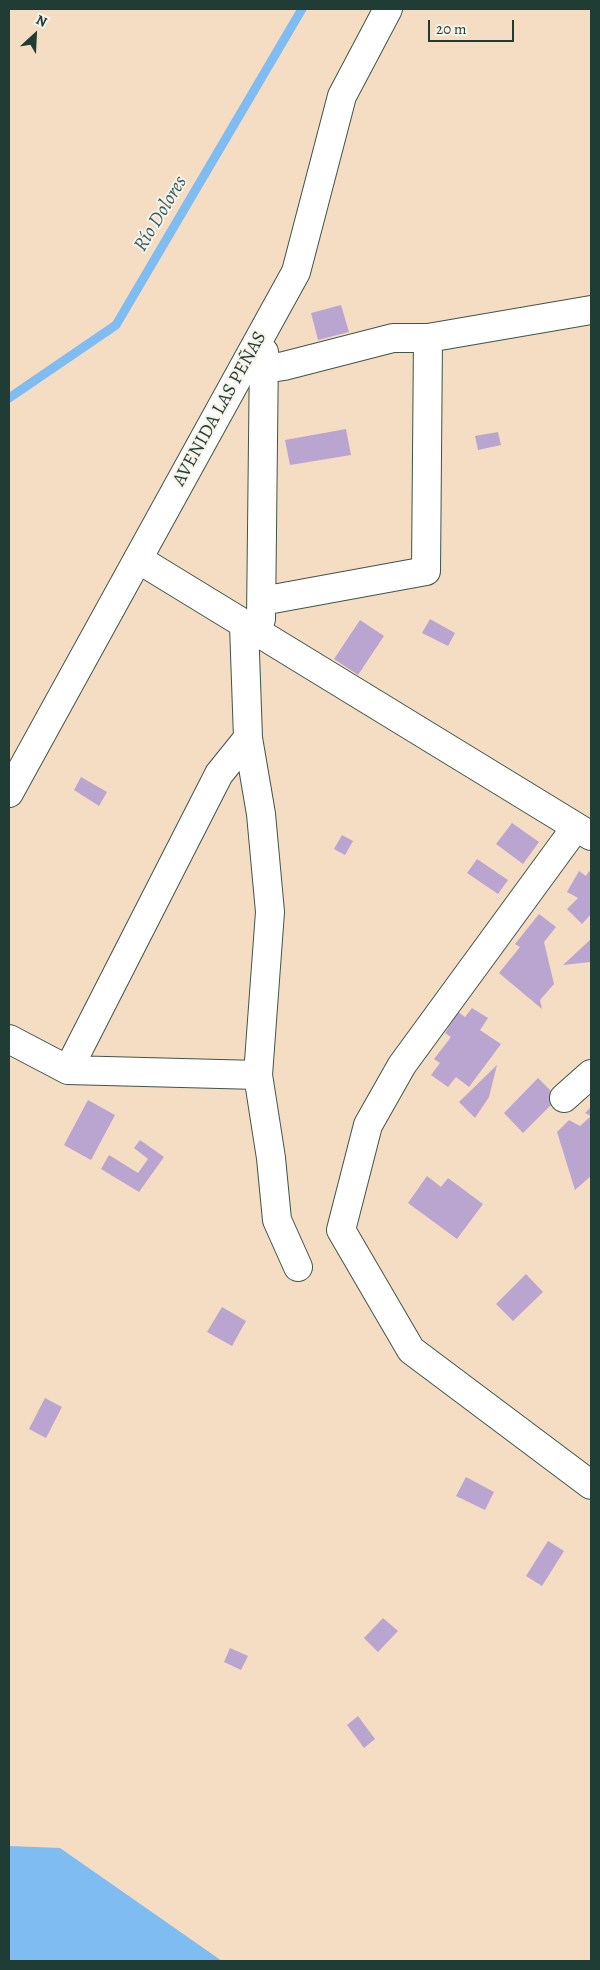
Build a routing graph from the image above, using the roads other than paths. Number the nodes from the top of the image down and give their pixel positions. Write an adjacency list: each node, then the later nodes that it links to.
1 (388, 9): 3 (street, AVENIDA LAS PEÑAS)
2 (591, 310): 4 (street)
3 (264, 328): 5 (street); 6 (street, AVENIDA LAS PEÑAS)
4 (428, 338): 5 (street); 7 (street)
5 (264, 369): 7 (street)
6 (138, 559): 8 (street); 10 (street, AVENIDA LAS PEÑAS)
7 (262, 602): 8 (street)
8 (252, 631): 9 (street); 11 (street)
9 (248, 738): 13 (street); 15 (street)
10 (9, 793)
11 (584, 831): 18 (street)
12 (9, 1039): 13 (street)
13 (68, 1070): 15 (street)
14 (591, 1074): 16 (street)
15 (258, 1075): 17 (street)
16 (564, 1098)
17 (298, 1267)
18 (591, 1484)

